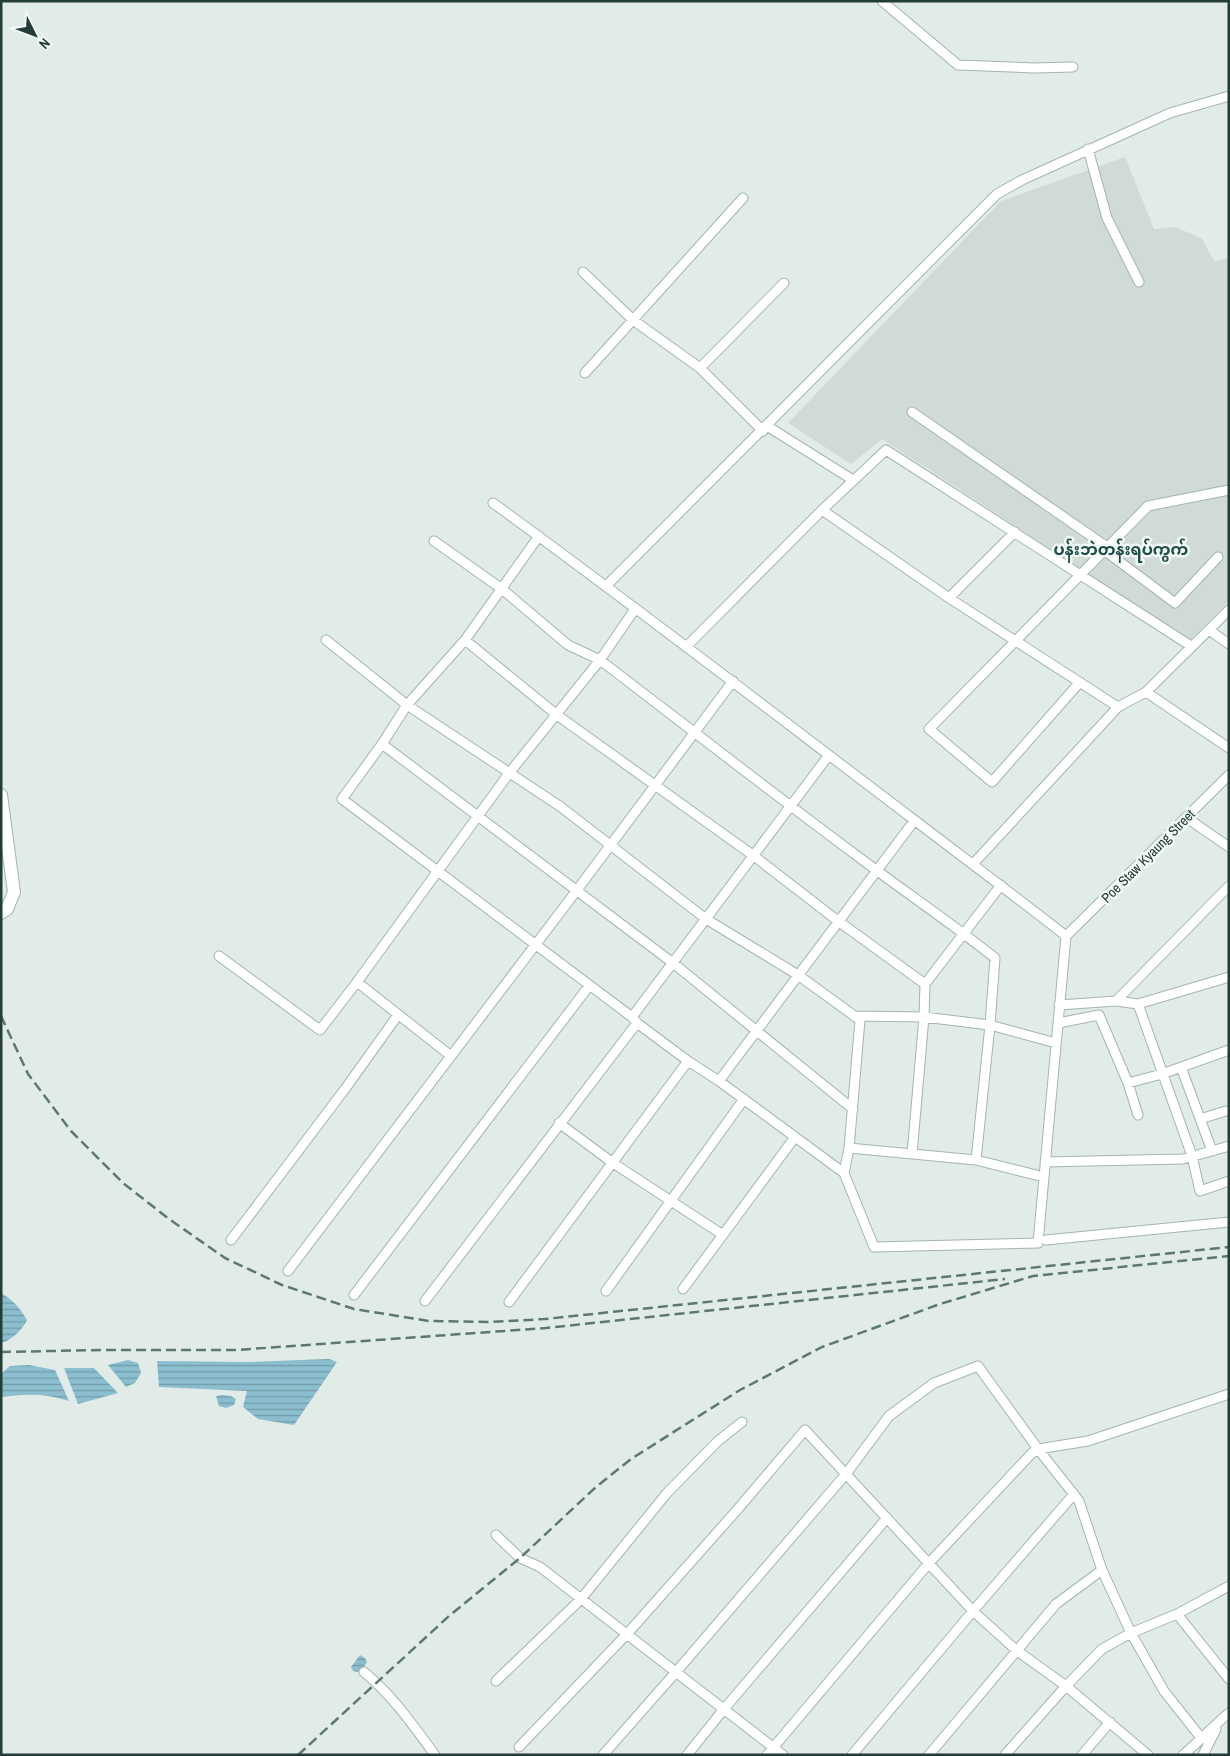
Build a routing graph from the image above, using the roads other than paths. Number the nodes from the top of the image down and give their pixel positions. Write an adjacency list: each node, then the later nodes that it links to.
1 (882, 1): 2 (street)
2 (1073, 67)
3 (1229, 96): 4 (street)
4 (1088, 150): 7 (street); 13 (street)
5 (743, 198): 9 (street)
6 (583, 272): 9 (street)
7 (1138, 282)
8 (784, 283): 10 (street)
9 (633, 320): 10 (street); 11 (street)
10 (700, 368): 13 (street)
11 (585, 374)
12 (912, 412): 21 (street)
13 (765, 429): 14 (street); 24 (street)
14 (853, 480): 17 (street); 18 (street)
15 (1229, 490): 21 (street)
16 (493, 503): 19 (street)
17 (822, 510): 26 (street); 35 (street)
18 (1015, 532): 23 (street); 26 (street)
19 (539, 536): 24 (street); 25 (street)
20 (434, 540): 25 (street)
21 (1106, 549): 22 (street); 23 (street)
22 (1218, 557)
23 (1080, 575): 32 (street); 34 (street)
24 (606, 586): 27 (street)
25 (502, 589): 31 (street); 36 (street)
26 (949, 598): 32 (street)
27 (635, 609): 35 (street); 36 (street)
28 (1229, 610): 29 (street)
29 (1209, 630): 33 (street); 34 (street)
30 (326, 640): 40 (street)
31 (465, 640): 40 (street); 42 (street)
32 (1016, 640): 38 (street); 38 (street)
33 (1229, 644)
34 (1192, 646): 39 (street)
35 (686, 647): 37 (street)
36 (600, 660): 42 (street); 43 (street)
37 (733, 682): 43 (street); 46 (street)
38 (1080, 682): 41 (street)
39 (1146, 692): 41 (street); 45 (street)
40 (407, 705): 44 (street); 47 (street)
41 (1118, 707): 58 (street)
42 (557, 715): 47 (street); 49 (street)
43 (695, 733): 49 (street); 51 (street)
44 (382, 744): 52 (street); 59 (street)
45 (1229, 748)
46 (829, 755): 51 (street); 54 (street)
47 (510, 772): 52 (street); 55 (street)
48 (1229, 775): 53 (street, Poe Staw Kyaung Street)
49 (655, 785): 55 (street); 57 (street)
50 (1, 795): 64 (main road)
51 (791, 807): 57 (street); 60 (street)
52 (478, 816): 59 (street); 63 (street)
53 (1187, 818): 56 (street); 68 (street, Poe Staw Kyaung Street)
54 (914, 821): 58 (street); 60 (street)
55 (610, 845): 63 (street); 65 (street)
56 (1229, 847)
57 (754, 856): 65 (street); 66 (street)
58 (972, 864): 61 (street)
59 (437, 870): 69 (street); 74 (street)
60 (876, 870): 66 (street); 67 (street)
61 (1001, 885): 67 (street); 68 (street)
62 (1229, 886): 77 (street)
63 (577, 890): 69 (street); 71 (street)
64 (1, 913)
65 (706, 919): 71 (street); 72 (street)
66 (838, 921): 72 (street); 75 (street)
67 (963, 932): 75 (street); 85 (street)
68 (1066, 936): 79 (street)
69 (534, 945): 76 (street); 89 (street)
70 (218, 956): 74 (street)
71 (673, 963): 83 (street); 86 (street)
72 (798, 975): 81 (street); 86 (street)
73 (1229, 977): 78 (street)
74 (357, 982): 80 (street)
75 (925, 984): 82 (street)
76 (589, 986): 83 (street); 121 (street)
77 (1116, 1001): 78 (street); 79 (street)
78 (1138, 1004): 92 (street)
79 (1059, 1005): 84 (street)
80 (398, 1015): 89 (street); 116 (street)
81 (854, 1016): 82 (street); 96 (street)
82 (924, 1017): 85 (street); 105 (street)
83 (634, 1020): 90 (street); 100 (street)
84 (1058, 1023): 87 (street); 94 (street)
85 (990, 1025): 87 (street); 107 (street)
86 (757, 1030): 93 (street); 96 (street)
87 (1056, 1043): 108 (street)
88 (1229, 1050): 91 (street)
89 (451, 1056): 118 (street)
90 (688, 1061): 93 (street); 109 (street)
91 (1181, 1067): 92 (street); 99 (street)
92 (1162, 1074): 94 (street); 106 (street)
93 (718, 1081): 95 (street)
94 (1128, 1083): 98 (street)
95 (744, 1099): 101 (street); 113 (street)
96 (853, 1109): 103 (street)
97 (1226, 1112): 99 (street)
98 (1138, 1115)
99 (1200, 1119): 104 (street)
100 (560, 1123): 109 (street); 122 (street)
101 (795, 1137): 110 (street); 115 (street)
102 (1229, 1146): 104 (street)
103 (849, 1148): 105 (street); 110 (street)
104 (1212, 1151): 106 (street)
105 (912, 1154): 107 (street)
106 (1192, 1156): 108 (street); 112 (street)
107 (976, 1160): 111 (street)
108 (1045, 1162): 111 (street)
109 (613, 1163): 113 (street); 123 (street)
110 (844, 1173): 111 (street)
111 (1044, 1178)
112 (1229, 1181)
113 (671, 1200): 115 (street); 120 (street)
114 (1229, 1222): 117 (street)
115 (723, 1235): 119 (street)
116 (231, 1240)
117 (1046, 1240)
118 (288, 1272)
119 (683, 1289)
120 (606, 1291)
121 (354, 1295)
122 (425, 1301)
123 (509, 1302)
124 (1229, 1394): 126 (street)
125 (742, 1422): 134 (street)
126 (1038, 1449): 127 (street); 128 (street); 131 (street)
127 (846, 1474): 129 (street); 138 (street); 141 (street)
128 (1074, 1494): 132 (street); 135 (street)
129 (887, 1518): 131 (street); 145 (street)
130 (496, 1535): 134 (street)
131 (930, 1563): 135 (street); 151 (street)
132 (1102, 1570): 137 (street); 139 (street)
133 (1229, 1586): 136 (street)
134 (581, 1599): 138 (street); 143 (street)
135 (973, 1611): 139 (street); 157 (street)
136 (1177, 1614): 137 (street); 142 (street)
137 (1131, 1633): 144 (street); 149 (street)
138 (628, 1634): 141 (street); 150 (street)
139 (1016, 1650): 144 (street); 158 (street)
140 (364, 1672): 152 (street)
141 (676, 1672): 145 (street); 153 (street)
142 (1229, 1679)
143 (496, 1681)
144 (1066, 1686): 147 (street); 159 (street)
145 (724, 1709): 151 (street); 154 (street)
146 (1229, 1713): 148 (street)
147 (1110, 1722): 160 (street); 161 (street)
148 (1216, 1724): 149 (street); 163 (street)
149 (1202, 1740): 162 (street)
150 (519, 1747)
151 (773, 1747): 155 (street); 156 (street)
152 (434, 1755)
153 (602, 1755)
154 (688, 1755)
155 (767, 1755)
156 (783, 1755)
157 (852, 1755)
158 (929, 1755)
159 (1005, 1755)
160 (1082, 1755)
161 (1148, 1755)
162 (1183, 1755)
163 (1203, 1755)

